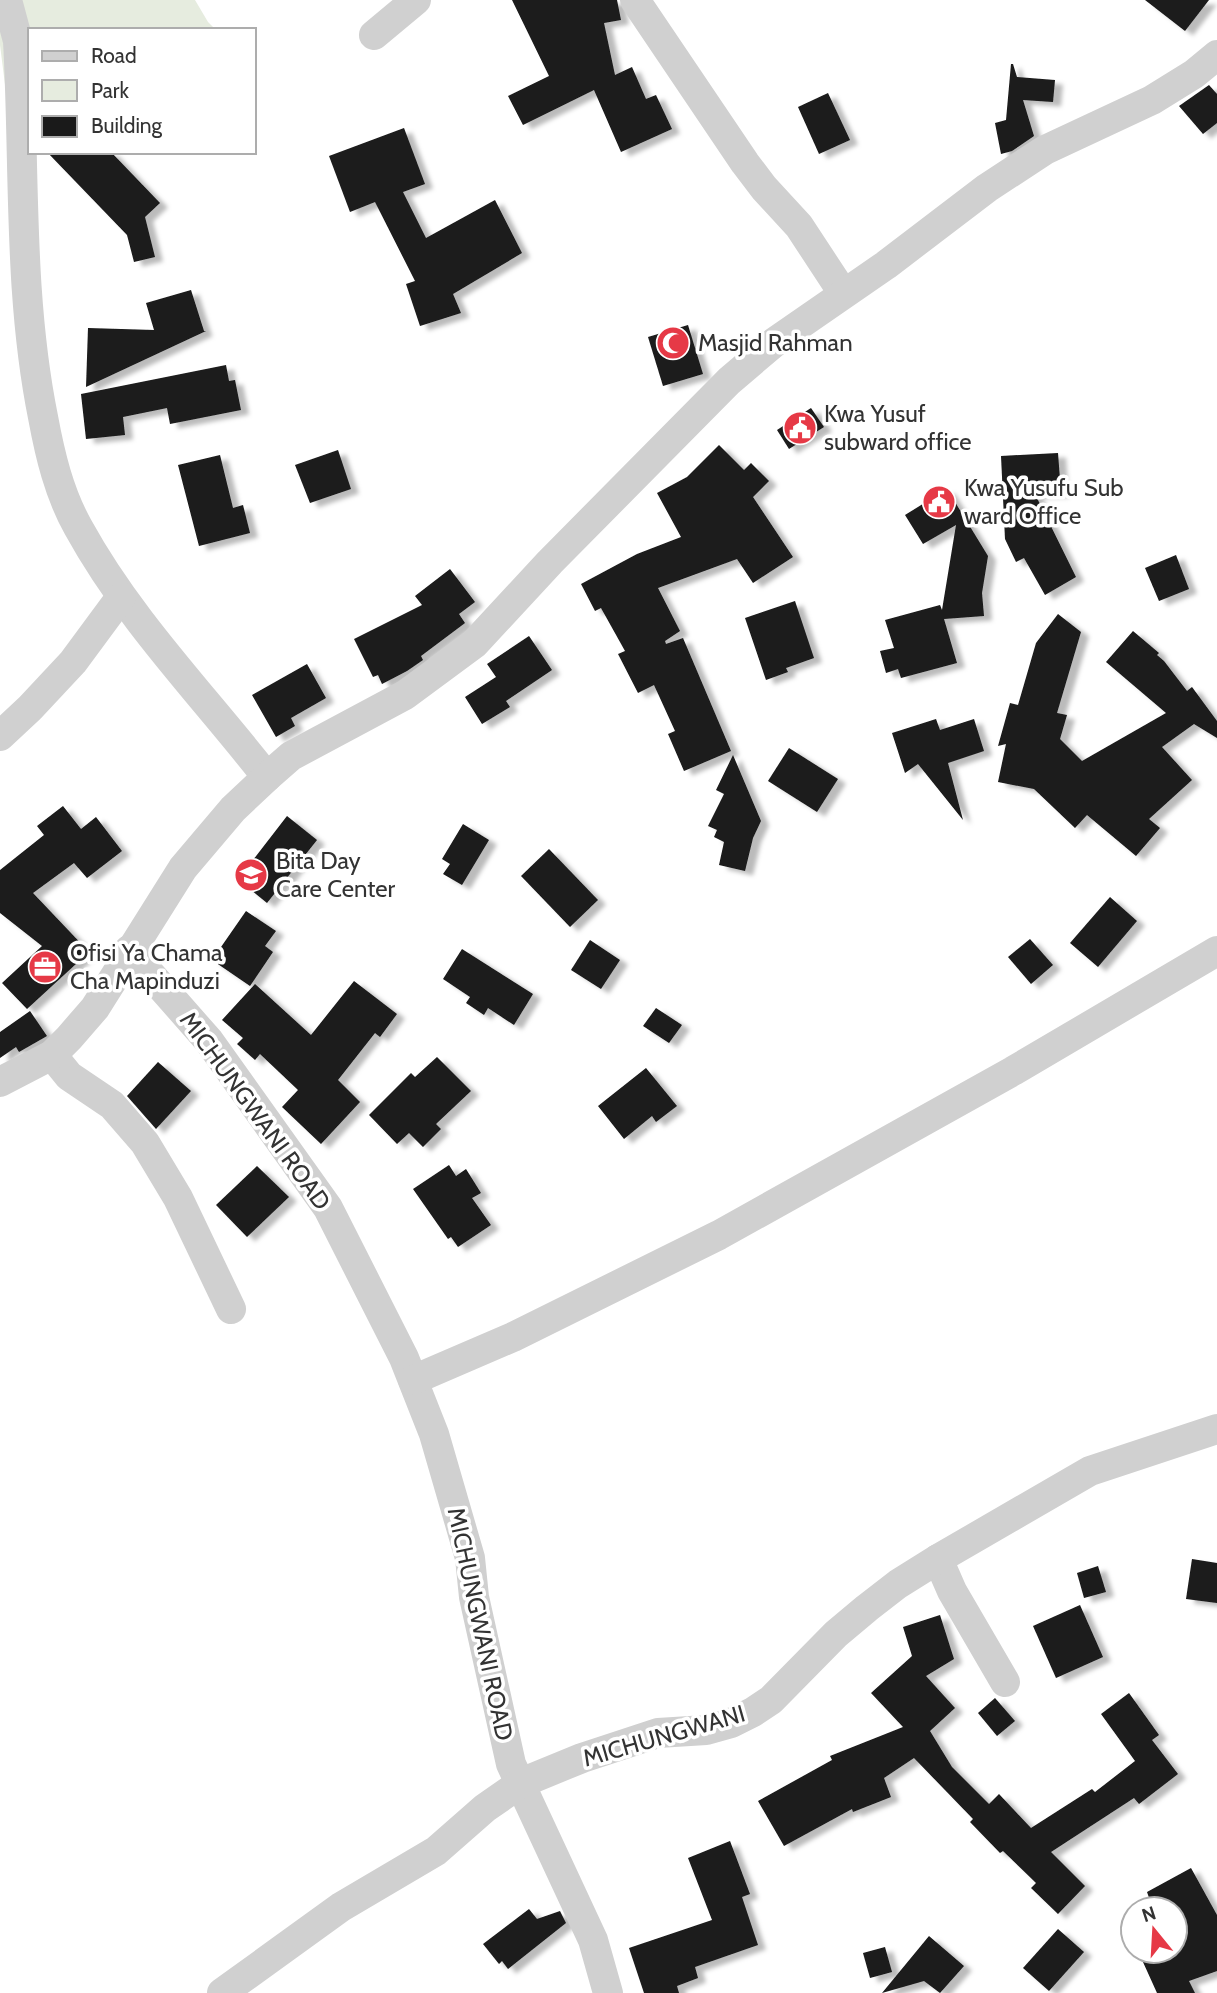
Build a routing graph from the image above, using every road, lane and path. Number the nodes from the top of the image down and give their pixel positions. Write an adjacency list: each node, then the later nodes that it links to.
1 (6, 0): 7 (street)
2 (416, 0): 4 (street)
3 (635, 0): 6 (street)
4 (374, 35)
5 (1217, 55): 6 (street)
6 (843, 293): 9 (street)
7 (121, 597): 8 (street); 9 (street)
8 (0, 736)
9 (267, 777): 10 (street)
10 (129, 950): 12 (street); 15 (street, MICHUNGWANI ROAD)
11 (1217, 951): 15 (street)
12 (52, 1055): 13 (street); 14 (street)
13 (0, 1082)
14 (231, 1309)
15 (413, 1380): 19 (street, MICHUNGWANI ROAD)
16 (1217, 1429): 17 (street, MICHUNGWANI)
17 (938, 1559): 18 (street); 19 (street, MICHUNGWANI)
18 (1005, 1682)
19 (521, 1783): 20 (street, MICHUNGWANI); 21 (street, MICHUNGWANI ROAD)
20 (222, 1993)
21 (608, 1993)

